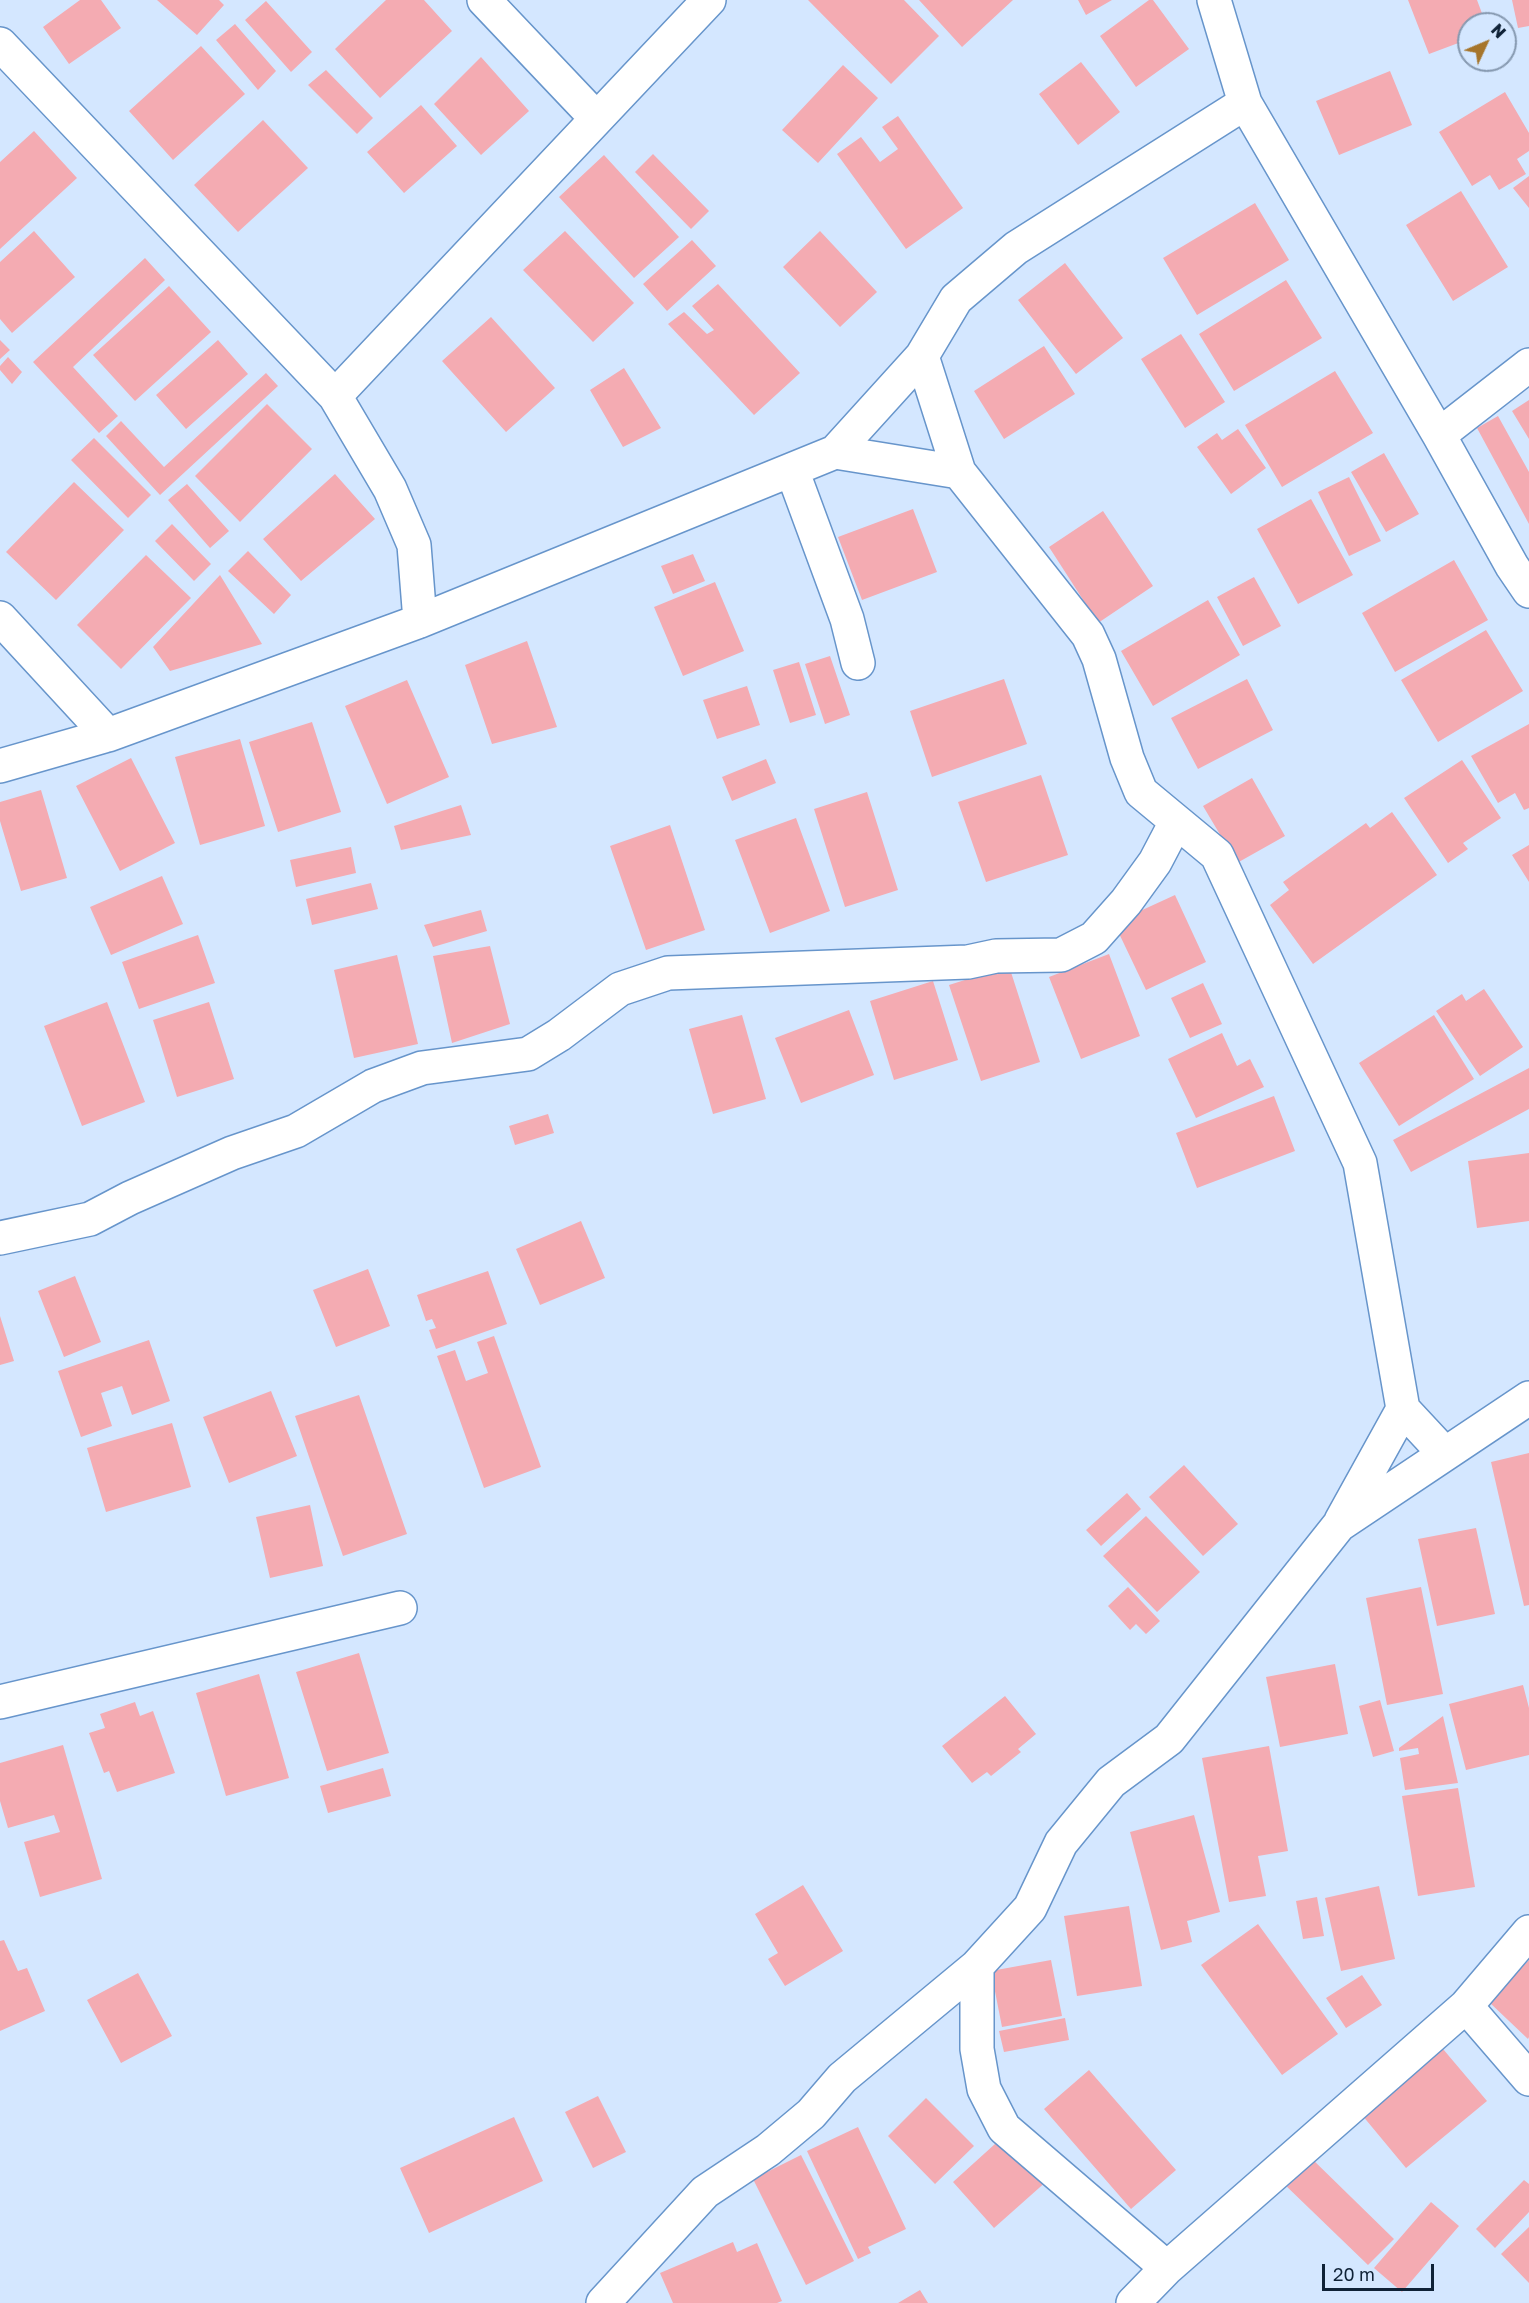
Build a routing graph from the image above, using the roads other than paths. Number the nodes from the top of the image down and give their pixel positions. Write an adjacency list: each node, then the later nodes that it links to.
1 (484, 0): 6 (street)
2 (709, 0): 6 (street)
3 (1214, 0): 5 (street)
4 (0, 44): 9 (street)
5 (1245, 103): 7 (street); 10 (street)
6 (596, 118): 9 (street)
7 (922, 356): 11 (street); 13 (street)
8 (1529, 365): 10 (street)
9 (335, 396): 16 (street)
10 (1439, 435): 14 (street)
11 (835, 452): 12 (street); 13 (street)
12 (792, 470): 16 (street); 17 (street)
13 (958, 472): 20 (street)
14 (1529, 591)
15 (0, 618): 18 (street)
16 (420, 621): 18 (street)
17 (858, 663)
18 (108, 735): 19 (street)
19 (0, 766)
20 (1176, 822): 21 (street); 23 (street)
21 (0, 1238)
22 (1529, 1398): 24 (street)
23 (1403, 1409): 24 (street); 25 (street)
24 (1444, 1453): 25 (street)
25 (1339, 1525): 29 (street)
26 (400, 1608): 27 (street)
27 (0, 1702)
28 (1529, 1932): 30 (street)
29 (977, 1966): 32 (street); 33 (street)
30 (1466, 2006): 31 (street); 32 (street)
31 (1529, 2079)
32 (1167, 2268): 34 (street)
33 (603, 2303)
34 (1133, 2303)

